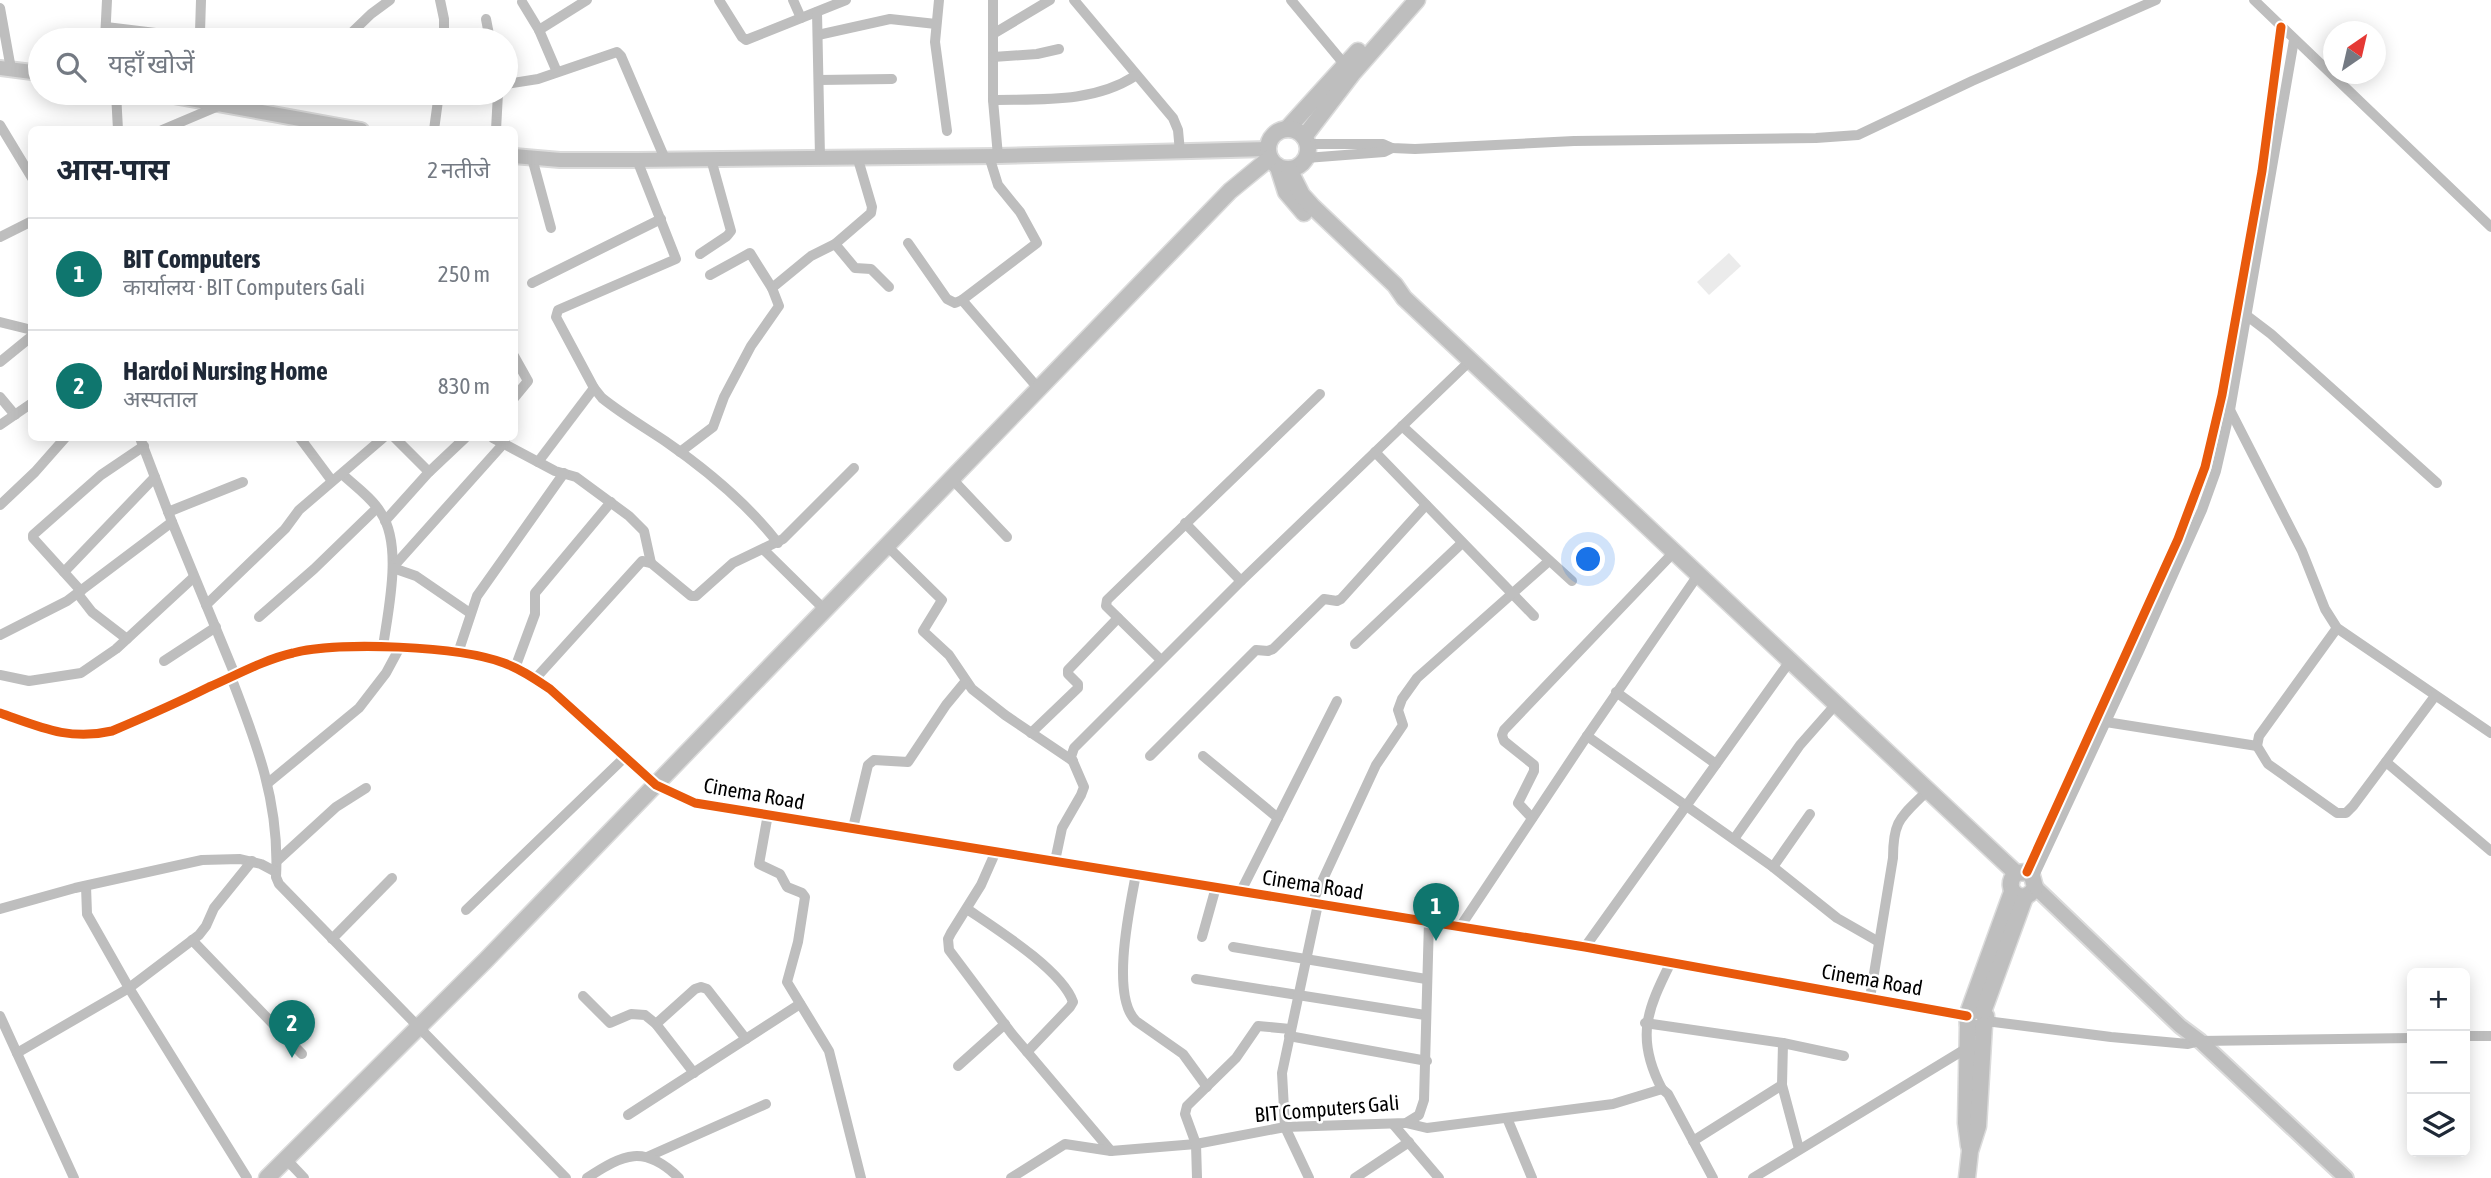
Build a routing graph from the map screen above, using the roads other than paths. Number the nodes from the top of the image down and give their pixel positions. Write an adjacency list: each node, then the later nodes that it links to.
1 (107, 0): 24 (street)
2 (201, 0): 27 (street)
3 (390, 0): 28 (street)
4 (440, 0): 29 (street)
5 (587, 0): 31 (street)
6 (719, 0): 21 (street)
7 (793, 0): 21 (street)
8 (846, 0): 20 (street)
9 (939, 0): 23 (street)
10 (993, 0): 32 (street)
11 (1050, 0): 32 (street)
12 (1074, 0): 41 (street)
13 (1291, 0): 37 (street)
14 (1407, 0): 37 (highway)
15 (1417, 0): 58 (highway)
16 (2156, 0): 58 (street)
17 (2254, 0): 25 (street)
18 (522, 2): 31 (street)
19 (0, 8): 38 (street)
20 (817, 12): 21 (street); 33 (street)
21 (801, 18)
22 (486, 19): 30 (street)
23 (936, 24): 33 (street); 57 (street)
24 (106, 27): 26 (street)
25 (2281, 27): 34 (street); 200 (street)
26 (114, 28)
27 (200, 28)
28 (356, 28)
29 (444, 28)
30 (488, 28)
31 (540, 30): 40 (street)
32 (993, 34): 36 (street)
33 (818, 35): 43 (street)
34 (2294, 40): 72 (street); 83 (street)
35 (1059, 49): 36 (street)
36 (993, 57): 45 (street)
37 (1345, 65): 56 (highway)
38 (6, 69): 39 (main road)
39 (28, 72)
40 (557, 72): 44 (street); 65 (street)
41 (1135, 76): 45 (street); 59 (street)
42 (892, 79): 43 (street)
43 (819, 80): 63 (street)
44 (518, 83)
45 (993, 100): 62 (street)
46 (117, 105): 51 (street)
47 (222, 105): 52 (street); 53 (main road)
48 (437, 105): 54 (street)
49 (497, 105): 55 (street)
50 (0, 125): 69 (street)
51 (118, 126)
52 (172, 126)
53 (338, 126)
54 (435, 126)
55 (496, 126)
56 (1287, 129): 58 (highway); 68 (highway)
57 (947, 131)
58 (1306, 146): 68 (highway)
59 (1180, 152): 62 (main road); 68 (main road)
60 (518, 156): 64 (main road)
61 (857, 156): 62 (main road); 63 (main road); 76 (street)
62 (993, 156): 82 (street)
63 (820, 157): 66 (main road)
64 (532, 158): 67 (main road); 73 (street)
65 (664, 159): 66 (main road); 67 (main road)
66 (711, 159): 77 (street)
67 (637, 160): 70 (street)
68 (1276, 161): 87 (highway); 91 (highway)
69 (28, 171)
70 (661, 219): 79 (street); 90 (street)
71 (28, 222): 74 (street)
72 (2491, 227)
73 (551, 228)
74 (0, 237)
75 (908, 243): 82 (street)
76 (835, 244): 80 (street); 81 (street)
77 (700, 254)
78 (710, 275): 81 (street)
79 (532, 283)
80 (889, 287)
81 (772, 288): 107 (street)
82 (962, 300): 91 (street)
83 (2246, 315): 96 (street); 118 (street)
84 (0, 322): 85 (street)
85 (28, 329)
86 (28, 339): 88 (street)
87 (1471, 360): 99 (street); 131 (highway)
88 (0, 362)
89 (518, 363): 92 (street)
90 (594, 388): 107 (street); 109 (street)
91 (1038, 388): 115 (highway)
92 (518, 394)
93 (1320, 394): 125 (street)
94 (0, 397): 97 (street)
95 (28, 406): 97 (street)
96 (2230, 410): 149 (street); 169 (street)
97 (15, 415): 98 (street)
98 (0, 425)
99 (1402, 426): 108 (street); 132 (street)
100 (62, 441): 120 (street)
101 (302, 441): 116 (street)
102 (380, 441): 113 (street)
103 (398, 441): 111 (street)
104 (462, 441): 111 (street)
105 (142, 442): 114 (street); 135 (street)
106 (505, 442): 109 (street); 134 (street)
107 (680, 452): 127 (street)
108 (1375, 452): 121 (street); 138 (street)
109 (538, 462): 112 (street)
110 (854, 468): 127 (street)
111 (429, 472): 124 (street)
112 (564, 473): 119 (street); 144 (street)
113 (342, 474): 116 (street); 122 (street)
114 (155, 477): 123 (street); 135 (street)
115 (951, 479): 126 (street); 129 (highway)
116 (332, 481): 142 (street)
117 (243, 482): 123 (street)
118 (2437, 483)
119 (611, 502): 133 (street); 159 (street)
120 (0, 505)
121 (1426, 505): 128 (street); 174 (street)
122 (377, 508): 124 (street); 146 (street)
123 (170, 517): 137 (street); 140 (street)
124 (385, 521): 134 (street)
125 (1185, 523): 138 (street); 147 (street)
126 (1007, 537)
127 (778, 543): 130 (street)
128 (1462, 543): 141 (street); 152 (street)
129 (886, 545): 143 (highway); 163 (street)
130 (764, 550): 133 (street); 143 (street)
131 (1674, 552): 136 (highway); 188 (street)
132 (1549, 561): 139 (street); 141 (street)
133 (652, 563): 162 (street)
134 (394, 567): 144 (street); 153 (street)
135 (64, 572): 140 (street)
136 (1698, 575): 158 (highway); 164 (street)
137 (194, 577): 142 (street); 151 (street)
138 (1241, 581): 156 (street)
139 (1572, 581)
140 (80, 592): 150 (street); 151 (street)
141 (1513, 594): 145 (street); 204 (street)
142 (206, 605): 148 (street)
143 (824, 609): 181 (highway)
144 (470, 613): 155 (street)
145 (1534, 616)
146 (259, 617)
147 (1118, 618): 156 (street); 170 (street)
148 (216, 627): 157 (street); 161 (street)
149 (2337, 628): 165 (street); 173 (street)
150 (0, 635)
151 (127, 639): 160 (street)
152 (1355, 644)
153 (383, 647): 154 (street, Cinema Road); 161 (street, Cinema Road)
154 (400, 648): 155 (street, Cinema Road); 180 (street)
155 (458, 653): 159 (street, Cinema Road)
156 (1161, 660): 177 (street)
157 (164, 661)
158 (1790, 661): 167 (highway); 179 (street)
159 (515, 668): 162 (street, Cinema Road)
160 (0, 675)
161 (233, 676): 168 (street, Cinema Road); 180 (street)
162 (536, 679): 176 (street, Cinema Road)
163 (965, 682): 170 (street); 189 (street)
164 (1616, 692): 172 (street); 179 (street)
165 (2435, 696): 171 (street); 178 (street)
166 (1336, 701): 187 (street)
167 (1837, 703): 183 (highway); 190 (street)
168 (0, 713)
169 (2106, 722): 173 (street); 200 (street)
170 (1031, 733): 177 (street)
171 (2491, 733)
172 (1587, 736): 184 (street); 188 (street)
173 (2257, 746): 178 (street)
174 (1150, 756)
175 (1203, 756): 187 (street)
176 (624, 758): 181 (street, Cinema Road); 207 (street)
177 (1073, 761): 195 (street)
178 (2386, 762): 192 (street)
179 (1716, 764): 184 (street)
180 (268, 783): 193 (street)
181 (656, 785): 185 (street, Cinema Road); 231 (highway)
182 (366, 788): 193 (street)
183 (1928, 790): 200 (highway); 213 (street)
184 (1687, 806): 190 (street); 215 (street)
185 (768, 814): 189 (street, Cinema Road); 224 (street)
186 (1810, 814): 196 (street)
187 (1278, 818): 203 (street)
188 (1532, 818): 209 (street)
189 (853, 828): 191 (street, Cinema Road)
190 (1734, 839): 196 (street)
191 (996, 851): 195 (street, Cinema Road); 206 (street)
192 (2491, 851)
193 (278, 860): 197 (street)
194 (252, 861): 197 (street); 201 (street); 212 (street)
195 (1055, 861): 198 (street, Cinema Road)
196 (1773, 867): 213 (street)
197 (276, 872): 211 (street)
198 (1136, 874): 202 (street, Cinema Road); 249 (street)
199 (393, 878): 211 (street)
200 (2025, 883): 227 (highway); 239 (main road)
201 (86, 886): 205 (street); 220 (street)
202 (1216, 887): 203 (street, Cinema Road); 210 (street)
203 (1241, 891): 204 (street, Cinema Road)
204 (1315, 903): 208 (street, Cinema Road); 216 (street)
205 (0, 909)
206 (967, 909): 230 (street); 241 (street)
207 (466, 910)
208 (1429, 921): 209 (street, Cinema Road); 219 (street, BIT Computers Gali)
209 (1460, 927): 215 (street, Cinema Road)
210 (1202, 937)
211 (332, 939): 231 (street)
212 (192, 940): 220 (street); 243 (street)
213 (1879, 942): 223 (street)
214 (1233, 947): 216 (street)
215 (1585, 947): 217 (street, Cinema Road)
216 (1306, 958): 219 (street); 221 (street)
217 (1671, 962): 223 (street, Cinema Road); 228 (street)
218 (1196, 979): 221 (street)
219 (1426, 979): 225 (street, BIT Computers Gali)
220 (129, 988): 242 (street); 268 (street)
221 (1298, 993): 225 (street); 232 (street)
222 (583, 996): 229 (street)
223 (1870, 998): 227 (street, Cinema Road)
224 (800, 1003): 237 (street); 273 (street)
225 (1425, 1015): 245 (street, BIT Computers Gali)
226 (0, 1016): 233 (street)
227 (1976, 1018): 239 (street, Cinema Road); 240 (highway); 262 (highway)
228 (1645, 1023): 238 (street); 250 (street)
229 (656, 1024): 237 (street); 247 (street)
230 (1005, 1024): 241 (street); 246 (street)
231 (419, 1026): 264 (highway); 266 (street)
232 (1290, 1032): 245 (street); 249 (street); 256 (street)
233 (4, 1035): 242 (street)
234 (2470, 1036): 235 (street)
235 (2491, 1036)
236 (2407, 1038): 239 (street, Cinema Road)
237 (746, 1039): 247 (street)
238 (1783, 1043): 244 (street); 248 (street)
239 (2194, 1043): 282 (main road); 283 (main road)
240 (1967, 1048): 260 (street); 262 (highway)
241 (1027, 1052): 261 (street)
242 (17, 1054): 267 (street)
243 (302, 1054)
244 (1844, 1056)
245 (1427, 1061): 254 (street, BIT Computers Gali)
246 (958, 1066)
247 (694, 1073): 252 (street)
248 (1782, 1085): 257 (street); 260 (street)
249 (1207, 1087): 259 (street)
250 (1662, 1089): 253 (street); 257 (street)
251 (766, 1104): 263 (street)
252 (628, 1115)
253 (1507, 1118): 254 (street); 278 (street)
254 (1406, 1123): 255 (street, BIT Computers Gali)
255 (1393, 1124): 256 (street, BIT Computers Gali); 258 (street)
256 (1285, 1127): 259 (street, BIT Computers Gali); 275 (street)
257 (1693, 1141): 279 (street)
258 (1409, 1142): 276 (street); 277 (street)
259 (1196, 1144): 261 (street, BIT Computers Gali); 265 (street)
260 (1799, 1149): 280 (street)
261 (1111, 1151): 274 (street, BIT Computers Gali)
262 (1970, 1151): 281 (highway)
263 (647, 1157): 271 (street); 272 (street)
264 (286, 1159): 269 (highway); 270 (street)
265 (1200, 1175)
266 (562, 1177)
267 (74, 1178)
268 (247, 1178)
269 (267, 1178)
270 (304, 1178)
271 (587, 1178)
272 (679, 1178)
273 (861, 1178)
274 (1011, 1178)
275 (1309, 1178)
276 (1355, 1178)
277 (1439, 1178)
278 (1532, 1178)
279 (1713, 1178)
280 (1753, 1178)
281 (1967, 1178)
282 (2333, 1178)
283 (2346, 1178)

